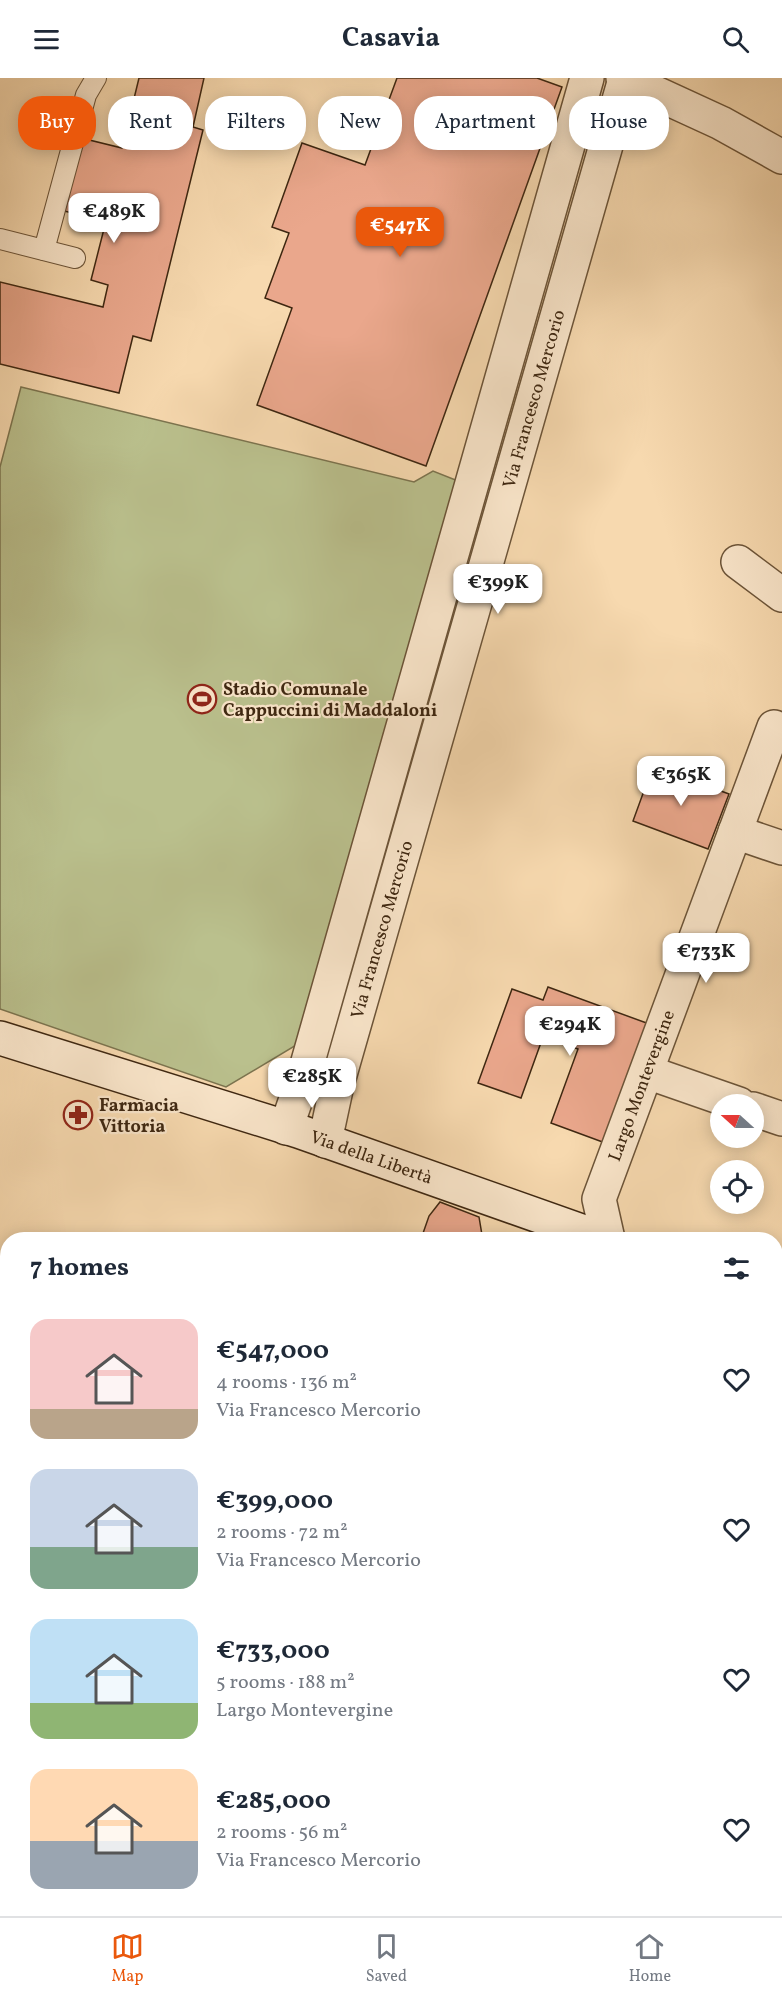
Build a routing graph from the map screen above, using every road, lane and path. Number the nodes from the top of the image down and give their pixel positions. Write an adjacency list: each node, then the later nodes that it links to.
1 (96, 78): 6 (lane)
2 (587, 78): 10 (street, Via Francesco Mercorio)
3 (624, 78): 4 (street); 11 (street, Via Francesco Mercorio)
4 (782, 157)
5 (0, 239): 6 (lane)
6 (44, 250): 7 (lane)
7 (75, 258)
8 (738, 562): 9 (street)
9 (782, 596)
10 (408, 710): 11 (lane); 20 (street, Via Francesco Mercorio)
11 (442, 719): 21 (street, Via Francesco Mercorio)
12 (774, 727): 13 (street, Largo Montevergine)
13 (735, 832): 14 (street); 16 (street, Largo Montevergine)
14 (782, 849)
15 (0, 1038): 20 (street, Via della Libertà)
16 (646, 1072): 17 (street); 23 (street, Largo Montevergine)
17 (710, 1094)
18 (764, 1113): 19 (street)
19 (782, 1119)
20 (286, 1128): 21 (street, Via della Libertà)
21 (325, 1141): 22 (street, Via della Libertà)
22 (577, 1232)
23 (592, 1232)

